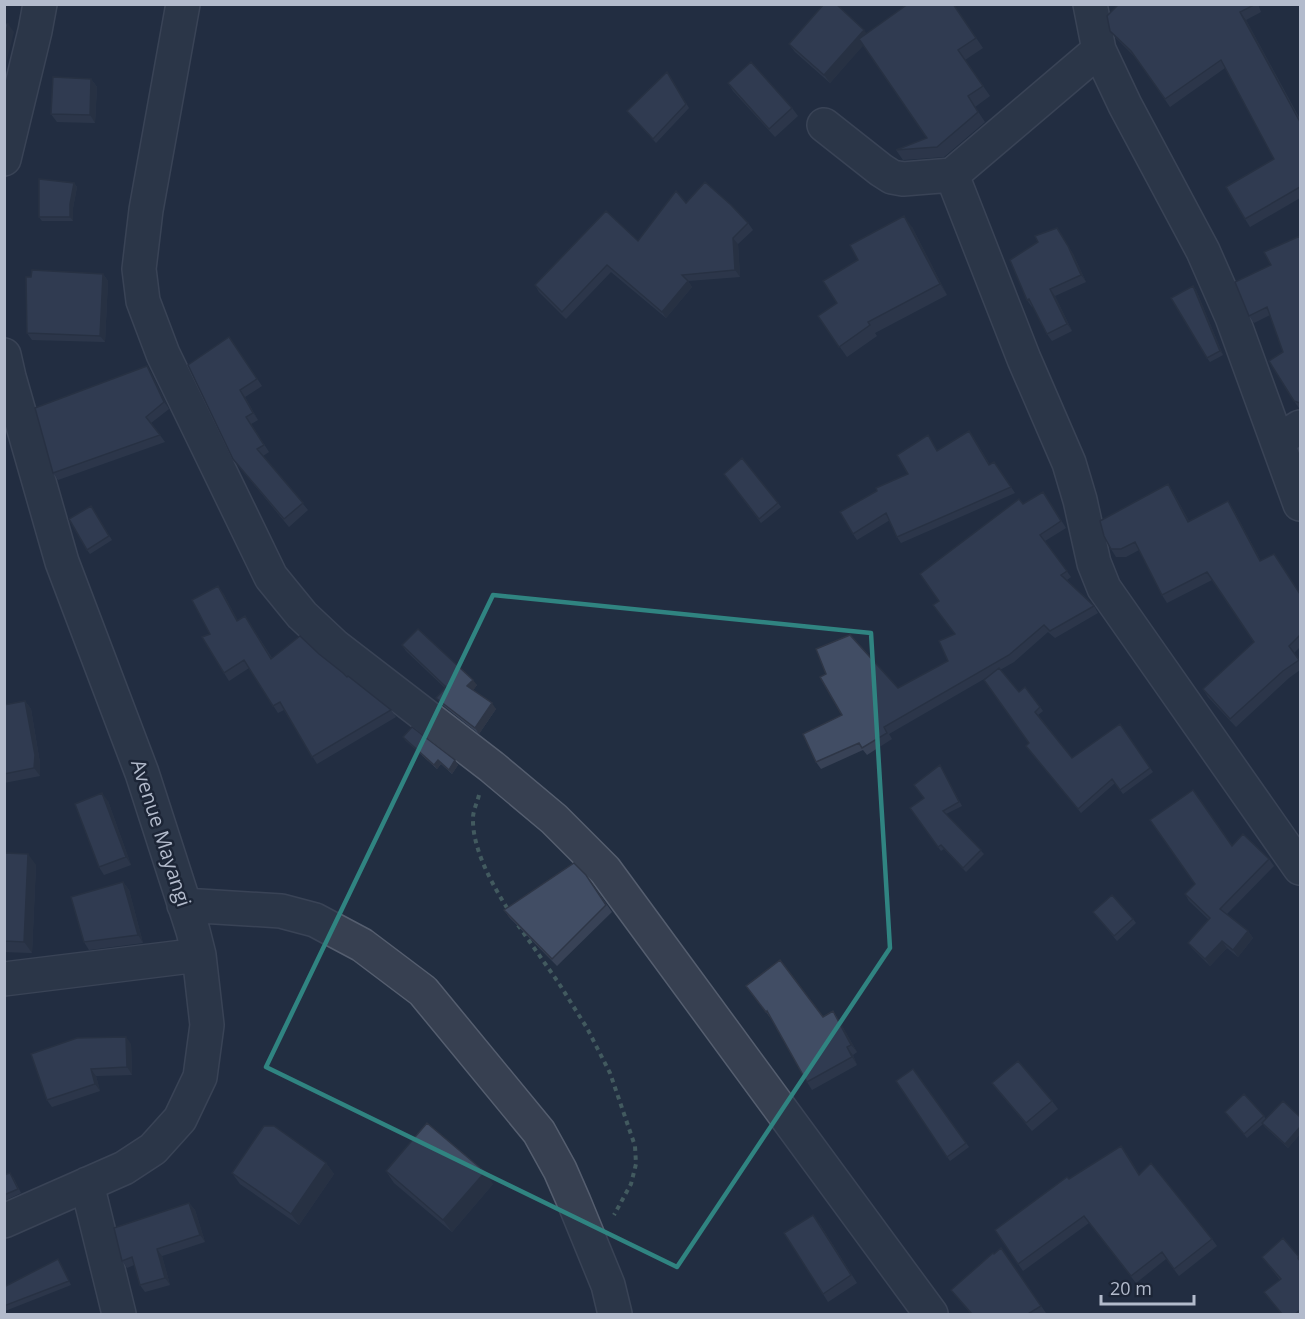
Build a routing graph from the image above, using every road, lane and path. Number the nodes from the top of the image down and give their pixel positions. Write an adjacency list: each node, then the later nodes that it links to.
1 (40, 4): 6 (street)
2 (183, 4): 11 (street)
3 (1090, 4): 4 (street)
4 (1099, 51): 7 (street); 9 (street)
5 (824, 125): 7 (street)
6 (4, 159)
7 (952, 175): 12 (street)
8 (4, 355): 13 (street, Avenue Mayangi)
9 (1289, 434): 10 (street)
10 (1300, 504)
11 (492, 767): 14 (path); 23 (street)
12 (1300, 868)
13 (184, 905): 16 (street, Avenue Mayangi); 20 (street)
14 (511, 915)
15 (517, 924): 20 (path)
16 (199, 956): 17 (street); 18 (street, Avenue Mayangi)
17 (4, 979)
18 (87, 1184): 19 (street, Avenue Mayangi); 21 (street)
19 (4, 1221)
20 (595, 1253): 22 (street)
21 (119, 1314)
22 (615, 1314)
23 (931, 1314)

